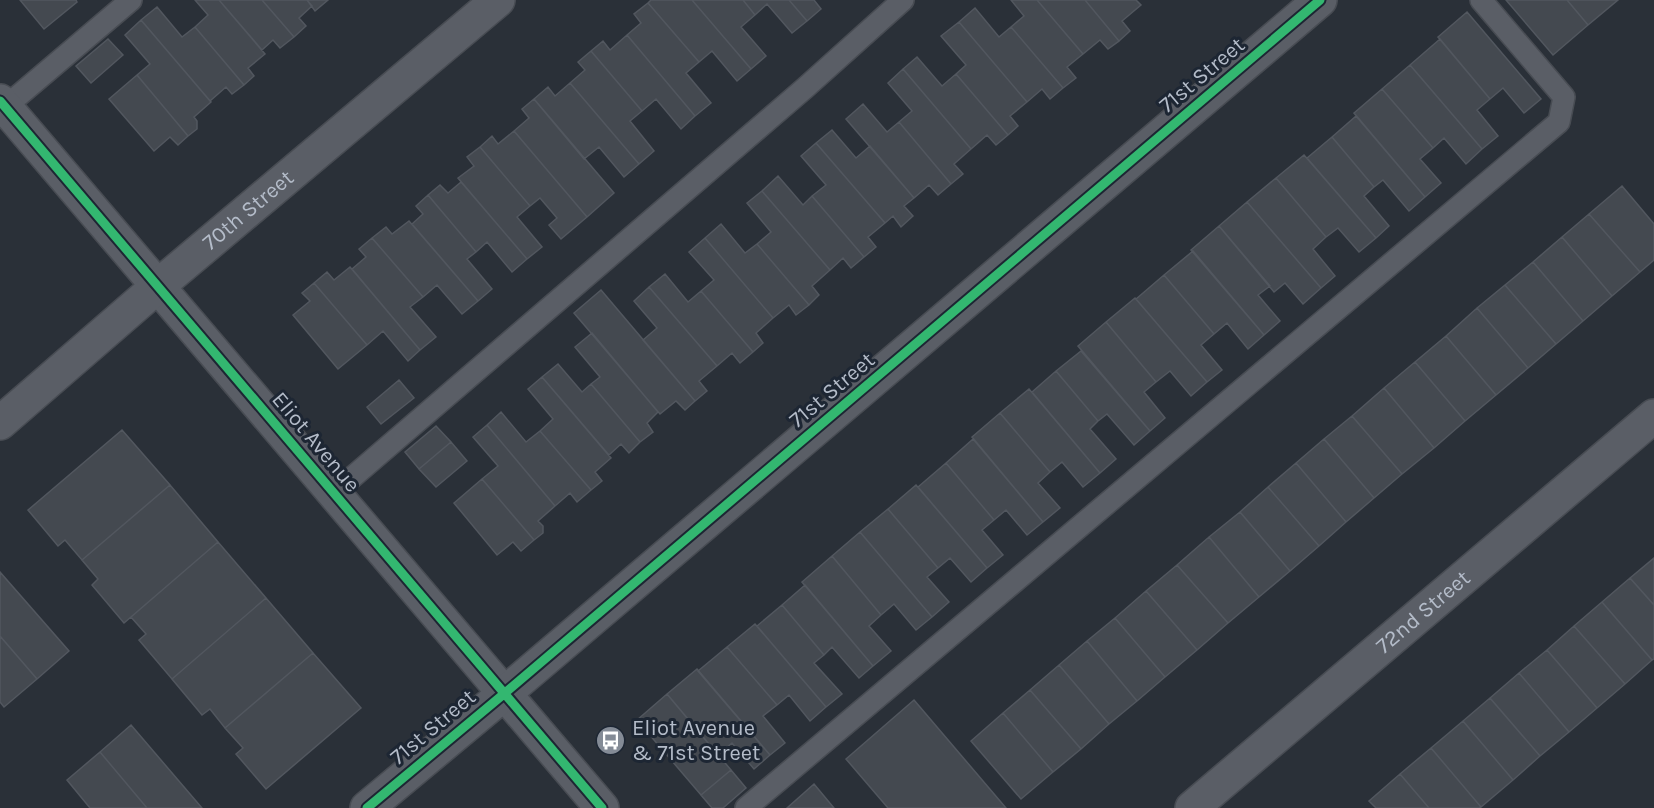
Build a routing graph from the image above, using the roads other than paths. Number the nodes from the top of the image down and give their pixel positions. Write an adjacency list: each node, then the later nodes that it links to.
1 (131, 0): 6 (lane)
2 (498, 0): 7 (street, 70th Street)
3 (903, 0): 10 (lane)
4 (1320, 0): 11 (street, 71st Street)
5 (1481, 0): 14 (lane)
6 (3, 104): 7 (street, Eliot Avenue)
7 (159, 286): 9 (street, 70th Street); 10 (street, Eliot Avenue)
8 (1654, 416): 15 (street, 72nd Street)
9 (0, 423)
10 (334, 493): 11 (street, Eliot Avenue)
11 (505, 693): 12 (street, 71st Street); 13 (street, Eliot Avenue)
12 (367, 808)
13 (602, 808)
14 (746, 808)
15 (1192, 808)

